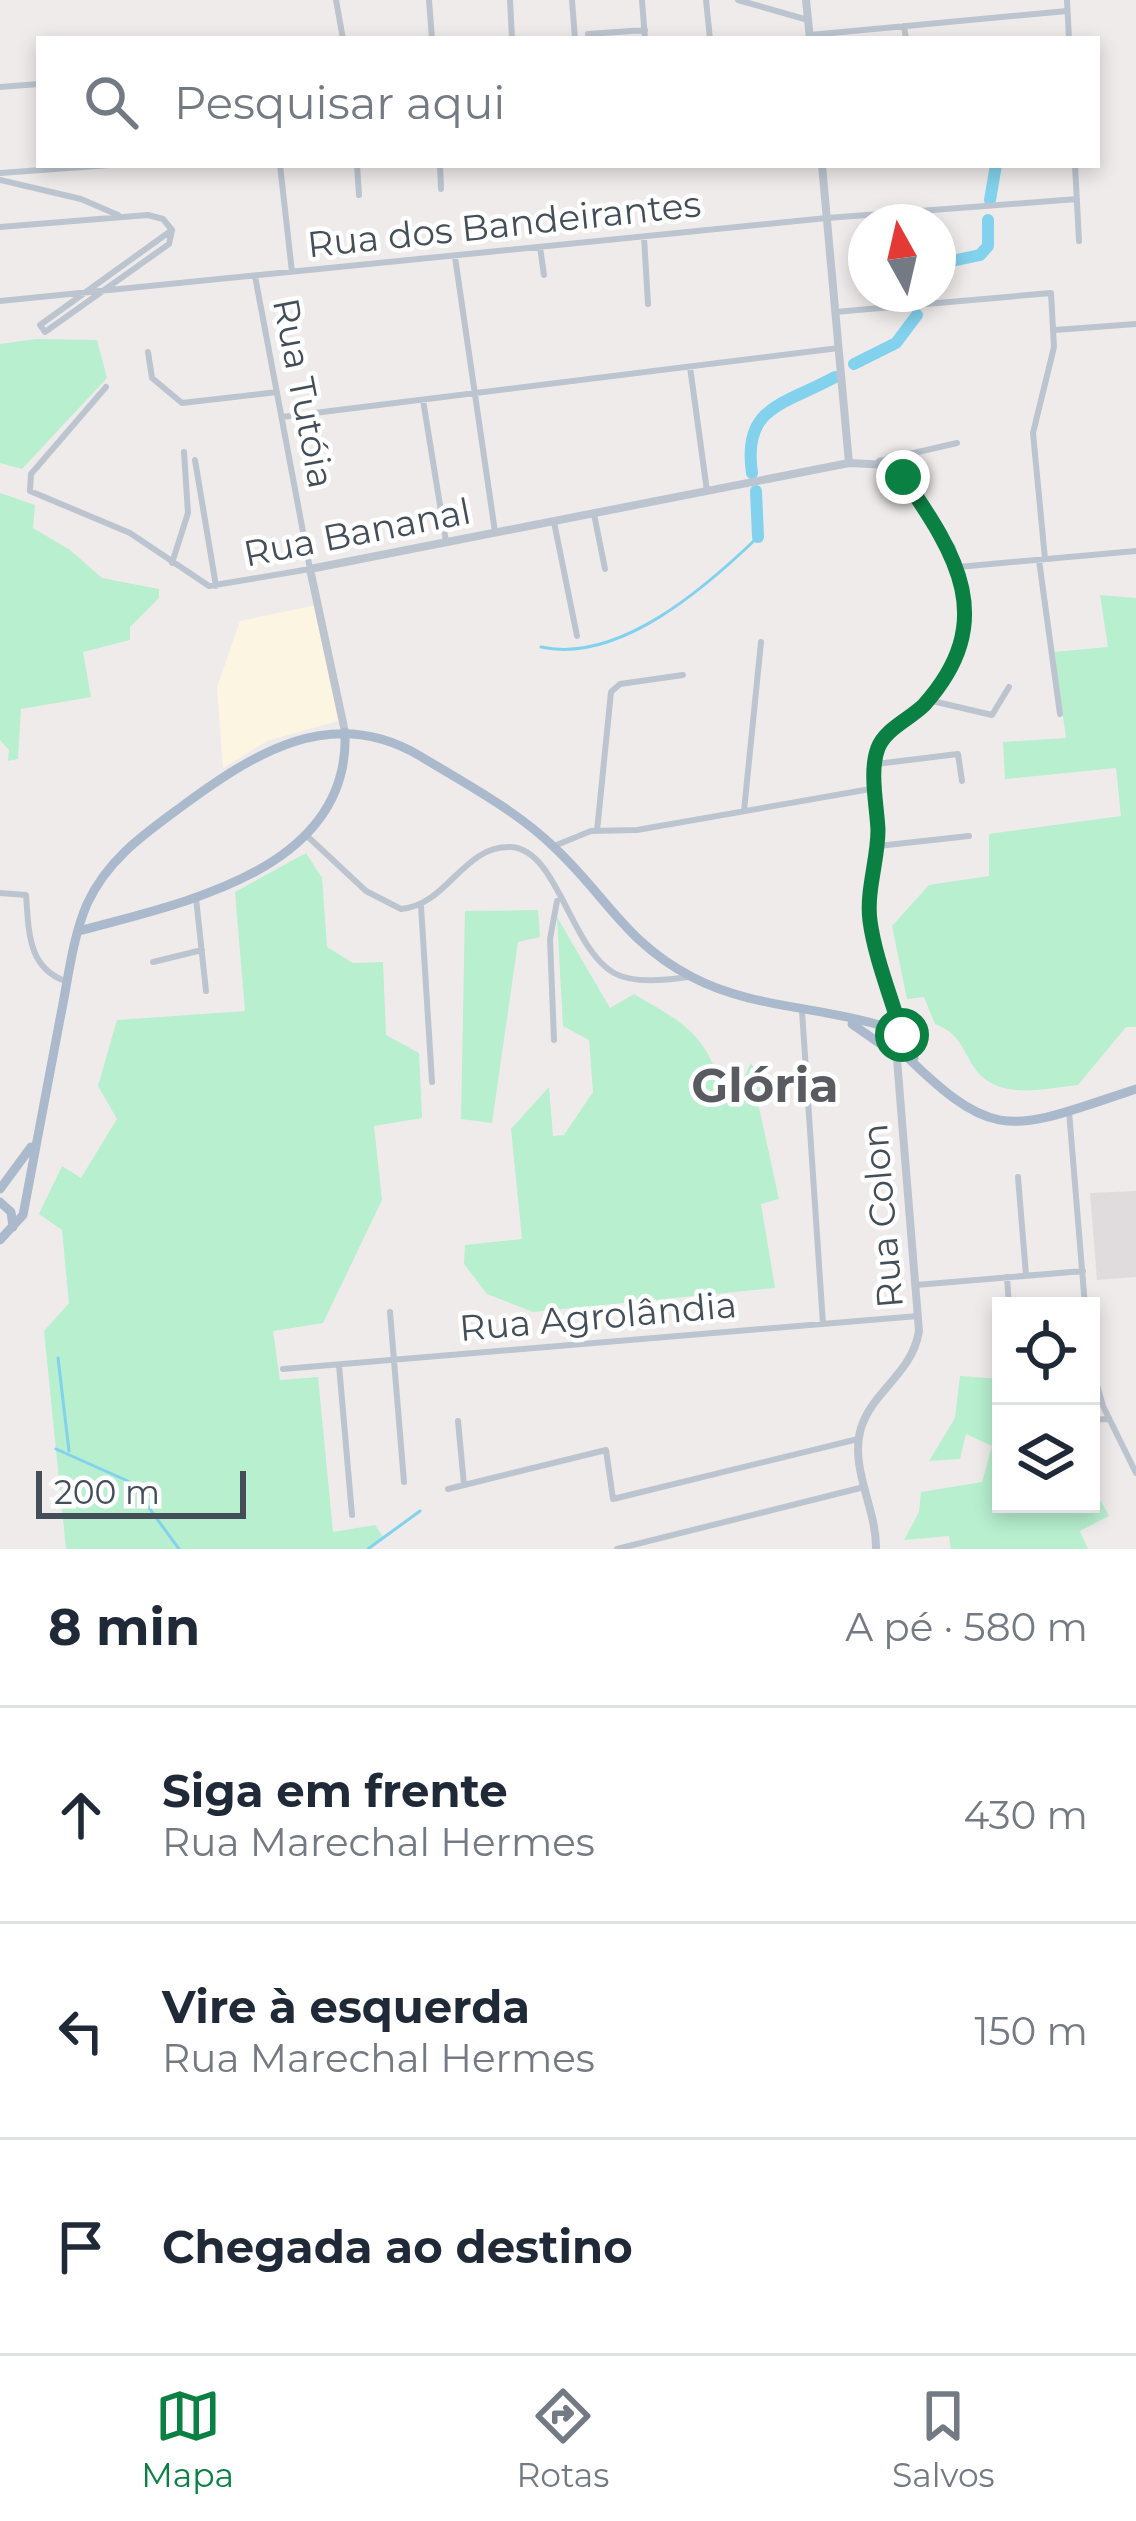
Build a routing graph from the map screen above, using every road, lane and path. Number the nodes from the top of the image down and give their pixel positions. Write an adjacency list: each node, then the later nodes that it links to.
1 (336, 0): 15 (street)
2 (429, 0): 16 (street)
3 (510, 0): 17 (street)
4 (572, 0): 18 (street)
5 (641, 0): 14 (street)
6 (706, 0): 19 (street)
7 (738, 0): 11 (street)
8 (806, 0): 11 (street)
9 (1067, 0): 10 (street)
10 (1067, 11): 12 (street); 23 (street)
11 (808, 20): 20 (street)
12 (904, 26): 21 (street); 22 (street)
13 (588, 34): 14 (street)
14 (645, 35)
15 (343, 36)
16 (432, 36)
17 (512, 36)
18 (575, 36)
19 (710, 36)
20 (810, 36)
21 (819, 36)
22 (906, 36)
23 (1069, 36)
24 (36, 84): 25 (street)
25 (0, 88)
26 (75, 168): 32 (street)
27 (280, 168): 48 (street)
28 (357, 168): 38 (street)
29 (440, 168): 36 (street)
30 (822, 168): 41 (street)
31 (1075, 168): 39 (street)
32 (51, 170): 33 (street); 37 (street)
33 (29, 171): 34 (street); 35 (street)
34 (0, 176): 35 (street)
35 (27, 186): 37 (street)
36 (442, 189)
37 (46, 190): 40 (street)
38 (359, 195)
39 (1076, 199): 41 (street, Rua dos Bandeirantes); 45 (street)
40 (121, 217): 42 (street); 43 (street)
41 (827, 218): 44 (street, Rua dos Bandeirantes); 55 (street)
42 (0, 227)
43 (172, 230): 51 (street); 52 (street)
44 (644, 237): 46 (street, Rua dos Bandeirantes); 54 (street)
45 (1078, 241)
46 (539, 247): 47 (street, Rua dos Bandeirantes); 49 (street)
47 (455, 256): 48 (street, Rua dos Bandeirantes); 63 (street)
48 (292, 272): 50 (street, Rua dos Bandeirantes)
49 (544, 275)
50 (255, 276): 51 (street, Rua dos Bandeirantes); 62 (street, Rua Tutóia)
51 (102, 291): 52 (street, Rua dos Bandeirantes); 52 (street)
52 (85, 292): 53 (street, Rua dos Bandeirantes)
53 (0, 301)
54 (648, 304)
55 (836, 312): 57 (street); 58 (street)
56 (1136, 324): 57 (street)
57 (1055, 330): 77 (street)
58 (838, 348): 60 (street); 70 (street)
59 (148, 352): 62 (street)
60 (690, 367): 63 (street); 71 (street)
61 (106, 387): 78 (street, Rua Bananal)
62 (277, 392): 65 (street, Rua Tutóia)
63 (477, 393): 64 (street); 74 (street)
64 (423, 400): 65 (street); 75 (street)
65 (281, 418): 80 (street, Rua Tutóia)
66 (958, 443): 69 (street)
67 (184, 452): 78 (street)
68 (195, 460): 82 (street)
69 (879, 461): 70 (street, Rua Bananal); 79 (street)
70 (849, 463): 71 (street, Rua Bananal)
71 (707, 491): 72 (street, Rua Bananal)
72 (594, 513): 73 (street, Rua Bananal); 81 (street)
73 (554, 521): 74 (street, Rua Bananal); 83 (street)
74 (496, 532): 75 (street, Rua Bananal)
75 (446, 542): 80 (street, Rua Bananal)
76 (1136, 551): 77 (street)
77 (1042, 560): 79 (street); 88 (street)
78 (172, 563): 82 (street, Rua Bananal)
79 (958, 567): 87 (street)
80 (310, 569): 82 (street, Rua Bananal); 89 (street, Rua Tutóia)
81 (605, 569)
82 (216, 586)
83 (577, 636)
84 (760, 642): 93 (street)
85 (683, 676): 94 (street)
86 (1009, 687): 87 (street)
87 (927, 700): 90 (street)
88 (1060, 714)
89 (345, 733): 95 (main road); 97 (main road); 103 (main road)
90 (875, 764): 91 (street); 92 (street)
91 (962, 782)
92 (876, 788): 93 (street); 98 (street)
93 (744, 811): 94 (street)
94 (598, 831): 97 (street)
95 (305, 834): 100 (main road); 102 (street)
96 (969, 836): 98 (street)
97 (554, 846): 106 (main road)
98 (878, 846): 109 (street)
99 (0, 893): 107 (street)
100 (196, 898): 103 (main road); 104 (street)
101 (558, 899): 102 (street); 106 (street); 114 (street)
102 (422, 906): 117 (street)
103 (79, 931): 107 (main road)
104 (202, 950): 105 (street); 108 (street)
105 (153, 962)
106 (691, 977): 110 (main road)
107 (68, 981): 120 (main road)
108 (206, 991)
109 (892, 998): 112 (street); 113 (street)
110 (802, 1011): 111 (main road); 134 (street)
111 (842, 1018): 112 (main road); 115 (main road)
112 (887, 1026): 113 (main road); 115 (main road)
113 (902, 1033): 115 (main road); 116 (main road)
114 (554, 1040)
115 (890, 1047): 116 (main road); 129 (street, Rua Colon)
116 (919, 1068): 119 (main road)
117 (432, 1082)
118 (1136, 1089): 119 (main road)
119 (1069, 1111): 126 (street)
120 (37, 1137): 122 (main road); 124 (main road)
121 (1018, 1178): 127 (street)
122 (0, 1189)
123 (0, 1202): 124 (main road)
124 (10, 1232): 125 (main road)
125 (0, 1240)
126 (1082, 1271): 127 (street); 131 (street)
127 (1026, 1276): 128 (street)
128 (1007, 1277): 129 (street); 130 (street)
129 (916, 1285): 133 (street, Rua Colon)
130 (1008, 1297)
131 (1084, 1297)
132 (390, 1312): 135 (street)
133 (918, 1316): 134 (street, Rua Agrolândia); 142 (street, Rua Colon)
134 (823, 1324): 135 (street, Rua Agrolândia)
135 (394, 1360): 136 (street, Rua Agrolândia); 144 (street)
136 (340, 1365): 137 (street, Rua Agrolândia); 148 (street)
137 (283, 1370)
138 (1100, 1393): 140 (street)
139 (1100, 1419): 140 (street)
140 (1108, 1419): 143 (street)
141 (458, 1421): 145 (street)
142 (860, 1438): 145 (street); 146 (street)
143 (1136, 1473)
144 (404, 1482)
145 (464, 1485): 147 (street)
146 (864, 1487): 149 (street); 150 (street)
147 (448, 1490)
148 (352, 1515)
149 (617, 1549)
150 (876, 1549)

